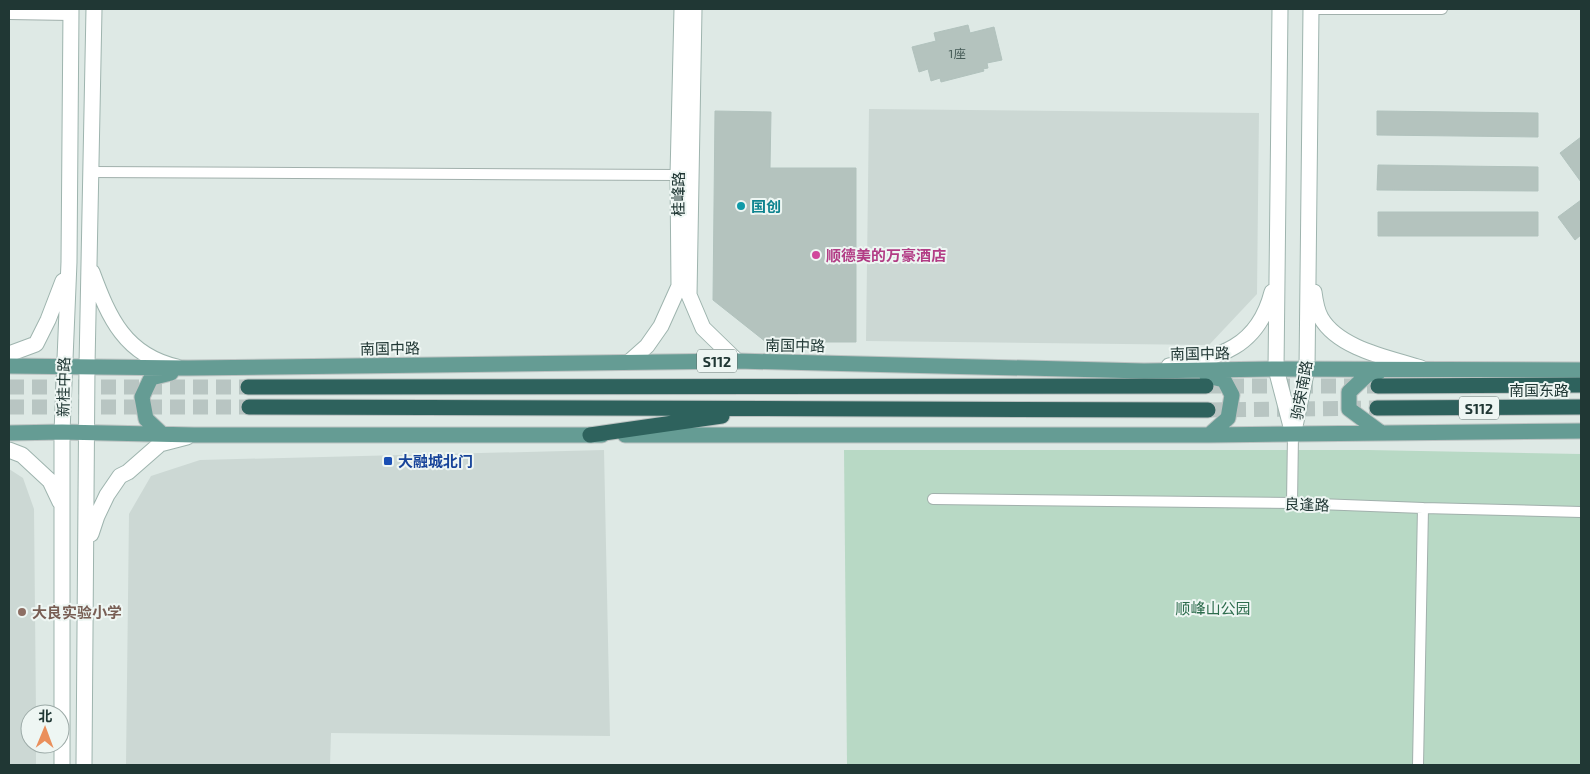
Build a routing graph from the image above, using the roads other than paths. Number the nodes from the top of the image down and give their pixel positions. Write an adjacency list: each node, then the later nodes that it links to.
1 (94, 9): 9 (main road, 新桂中路)
2 (682, 9): 10 (main road, 桂峰路)
3 (694, 9): 16 (main road)
4 (1280, 9): 11 (main road, 驹荣南路)
5 (1311, 9): 6 (street); 12 (main road, 驹荣南路)
6 (1442, 9)
7 (71, 12): 8 (street); 13 (main road, 新桂中路)
8 (9, 14)
9 (91, 172): 10 (street); 14 (main road, 新桂中路)
10 (678, 175): 17 (main road, 桂峰路)
11 (1277, 258): 22 (main road, 驹荣南路); 28 (main road)
12 (1308, 260): 23 (main road, 驹荣南路); 25 (main road)
13 (68, 262): 15 (main road); 19 (main road, 新桂中路)
14 (89, 265): 20 (main road, 新桂中路); 21 (main road)
15 (9, 354)
16 (737, 361): 17 (main road, 南国中路 / S112); 28 (main road, 南国中路 / S112)
17 (629, 362): 21 (main road, 南国中路 / S112)
18 (9, 366): 19 (main road, 南国中路 / S112)
19 (64, 366): 20 (main road, 南国中路 / S112); 40 (main road, 新桂中路)
20 (87, 366): 21 (main road, 南国中路 / S112); 41 (main road, 新桂中路)
21 (185, 368): 43 (main road)
22 (1276, 369): 23 (main road, 南国中路 / S112); 26 (main road, 南国中路 / S112); 44 (main road, 驹荣南路)
23 (1307, 369): 24 (main road, 南国中路 / S112); 44 (main road, 驹荣南路)
24 (1393, 369): 25 (main road, 南国中路 / S112); 42 (main road)
25 (1425, 369): 27 (main road, 南国中路 / S112)
26 (1185, 370): 28 (main road, 南国中路 / S112); 47 (main road)
27 (1581, 370)
28 (1144, 371)
29 (1581, 385): 32 (highway, 南国东路 / S112)
30 (248, 386): 31 (highway, S112)
31 (1206, 386)
32 (1378, 386)
33 (1581, 407): 35 (highway, 南国东路 / S112)
34 (248, 408): 36 (highway)
35 (1377, 408)
36 (776, 409): 37 (highway); 46 (highway)
37 (1208, 410)
38 (1581, 431): 42 (main road)
39 (9, 432): 40 (main road)
40 (62, 432): 41 (main road); 52 (main road, 新桂中路)
41 (88, 432): 43 (main road); 54 (main road, 新桂中路)
42 (1380, 432): 44 (main road)
43 (162, 434): 45 (main road)
44 (1293, 434): 47 (main road); 50 (street)
45 (194, 435): 46 (main road); 54 (main road)
46 (590, 435): 47 (main road)
47 (1209, 435)
48 (9, 450): 52 (main road)
49 (933, 499): 50 (street, 良逢路)
50 (1292, 503): 51 (street, 良逢路)
51 (1423, 508): 53 (street, 良逢路); 57 (street)
52 (62, 509): 55 (main road, 新桂中路)
53 (1581, 512)
54 (86, 547): 56 (main road, 新桂中路)
55 (62, 765)
56 (84, 765)
57 (1418, 765)

